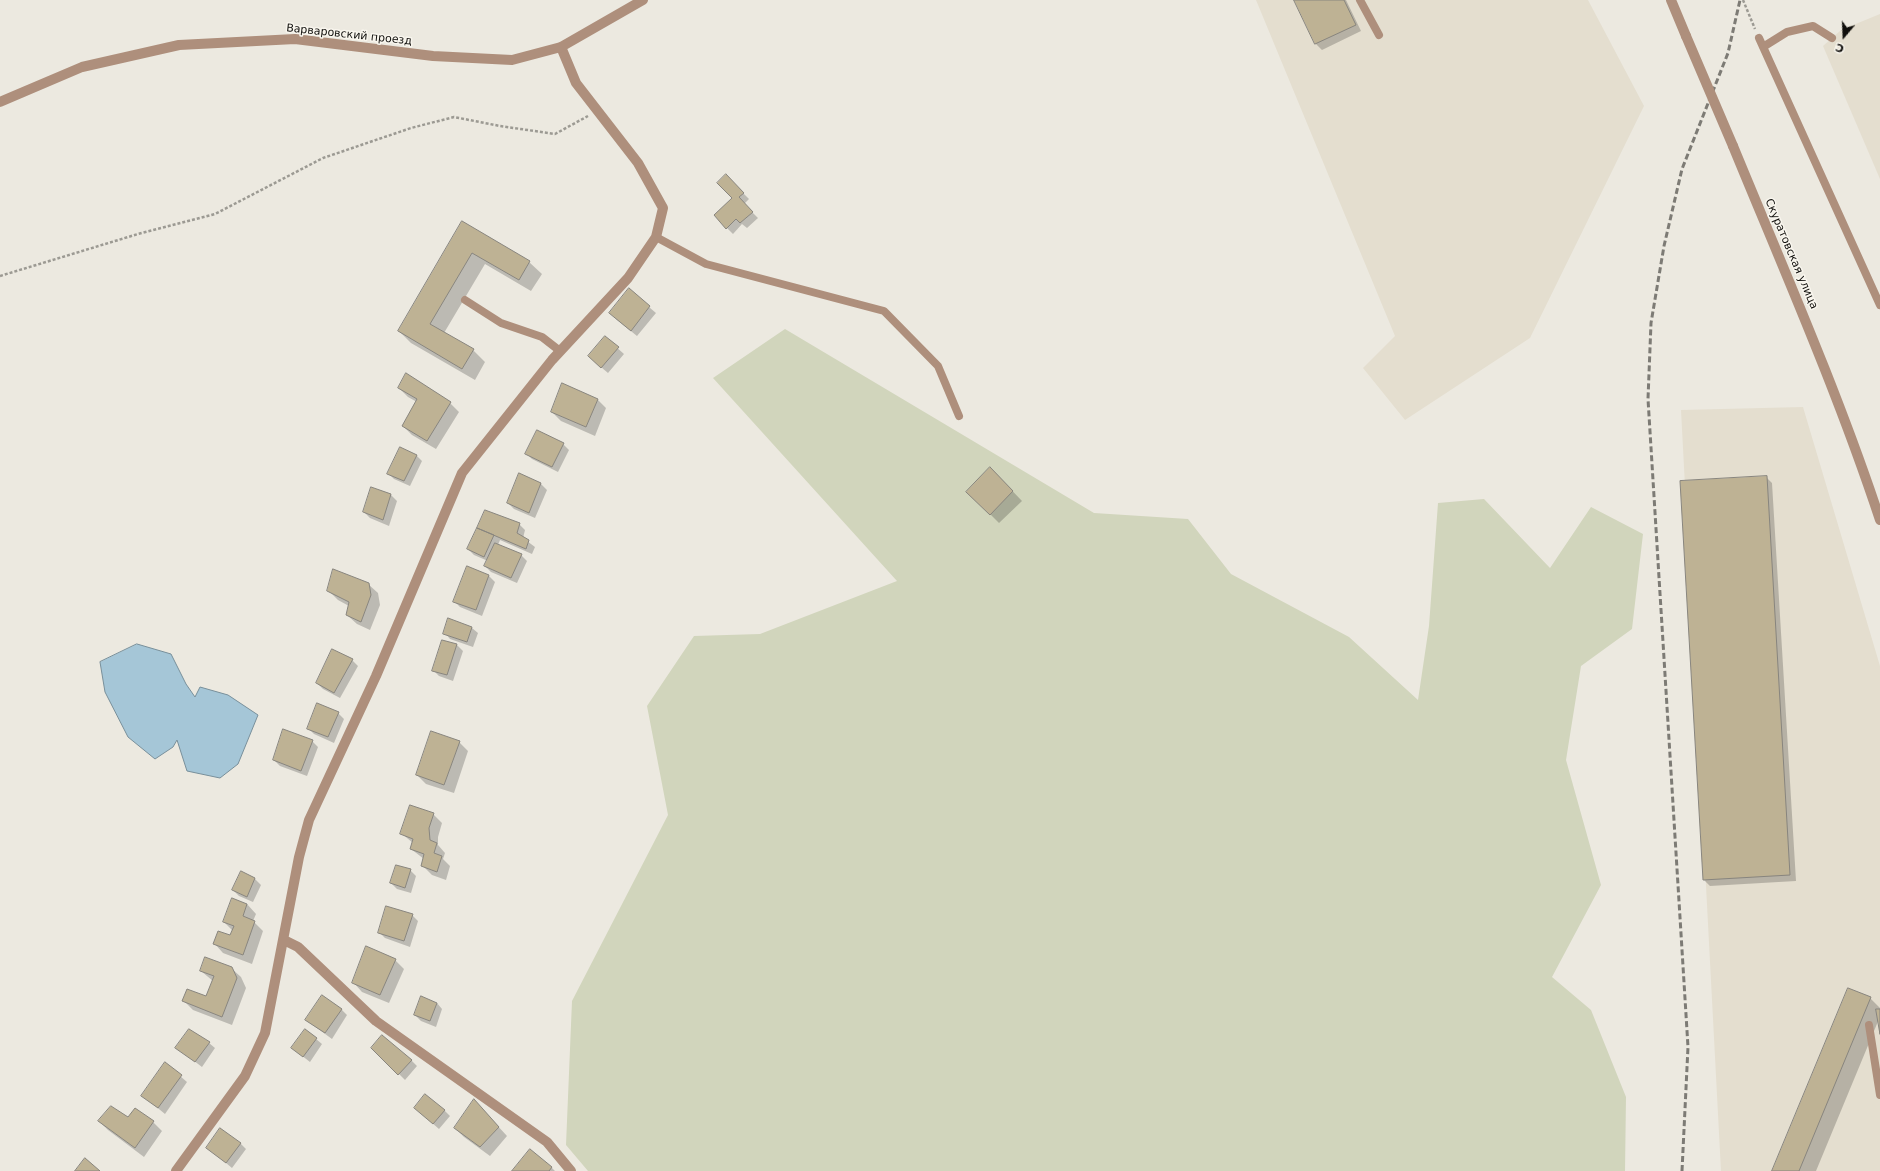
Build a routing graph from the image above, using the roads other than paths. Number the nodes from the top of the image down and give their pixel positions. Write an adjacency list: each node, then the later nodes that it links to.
1 (643, 0): 7 (street, Варваровский проезд)
2 (1360, 0): 4 (lane)
3 (1671, 0): 15 (street, Скуратовская улица, bridge)
4 (1379, 35)
5 (1759, 38): 8 (lane)
6 (1832, 38): 8 (lane)
7 (561, 47): 9 (street, Варваровский проезд); 10 (street)
8 (1763, 47): 12 (lane)
9 (0, 102)
10 (656, 237): 13 (street); 14 (lane)
11 (465, 300): 13 (lane)
12 (1880, 305)
13 (560, 351): 16 (street)
14 (959, 416)
15 (1880, 520)
16 (284, 940): 19 (street); 20 (street)
17 (1869, 1025): 18 (lane)
18 (1880, 1095)
19 (176, 1171)
20 (571, 1171)

